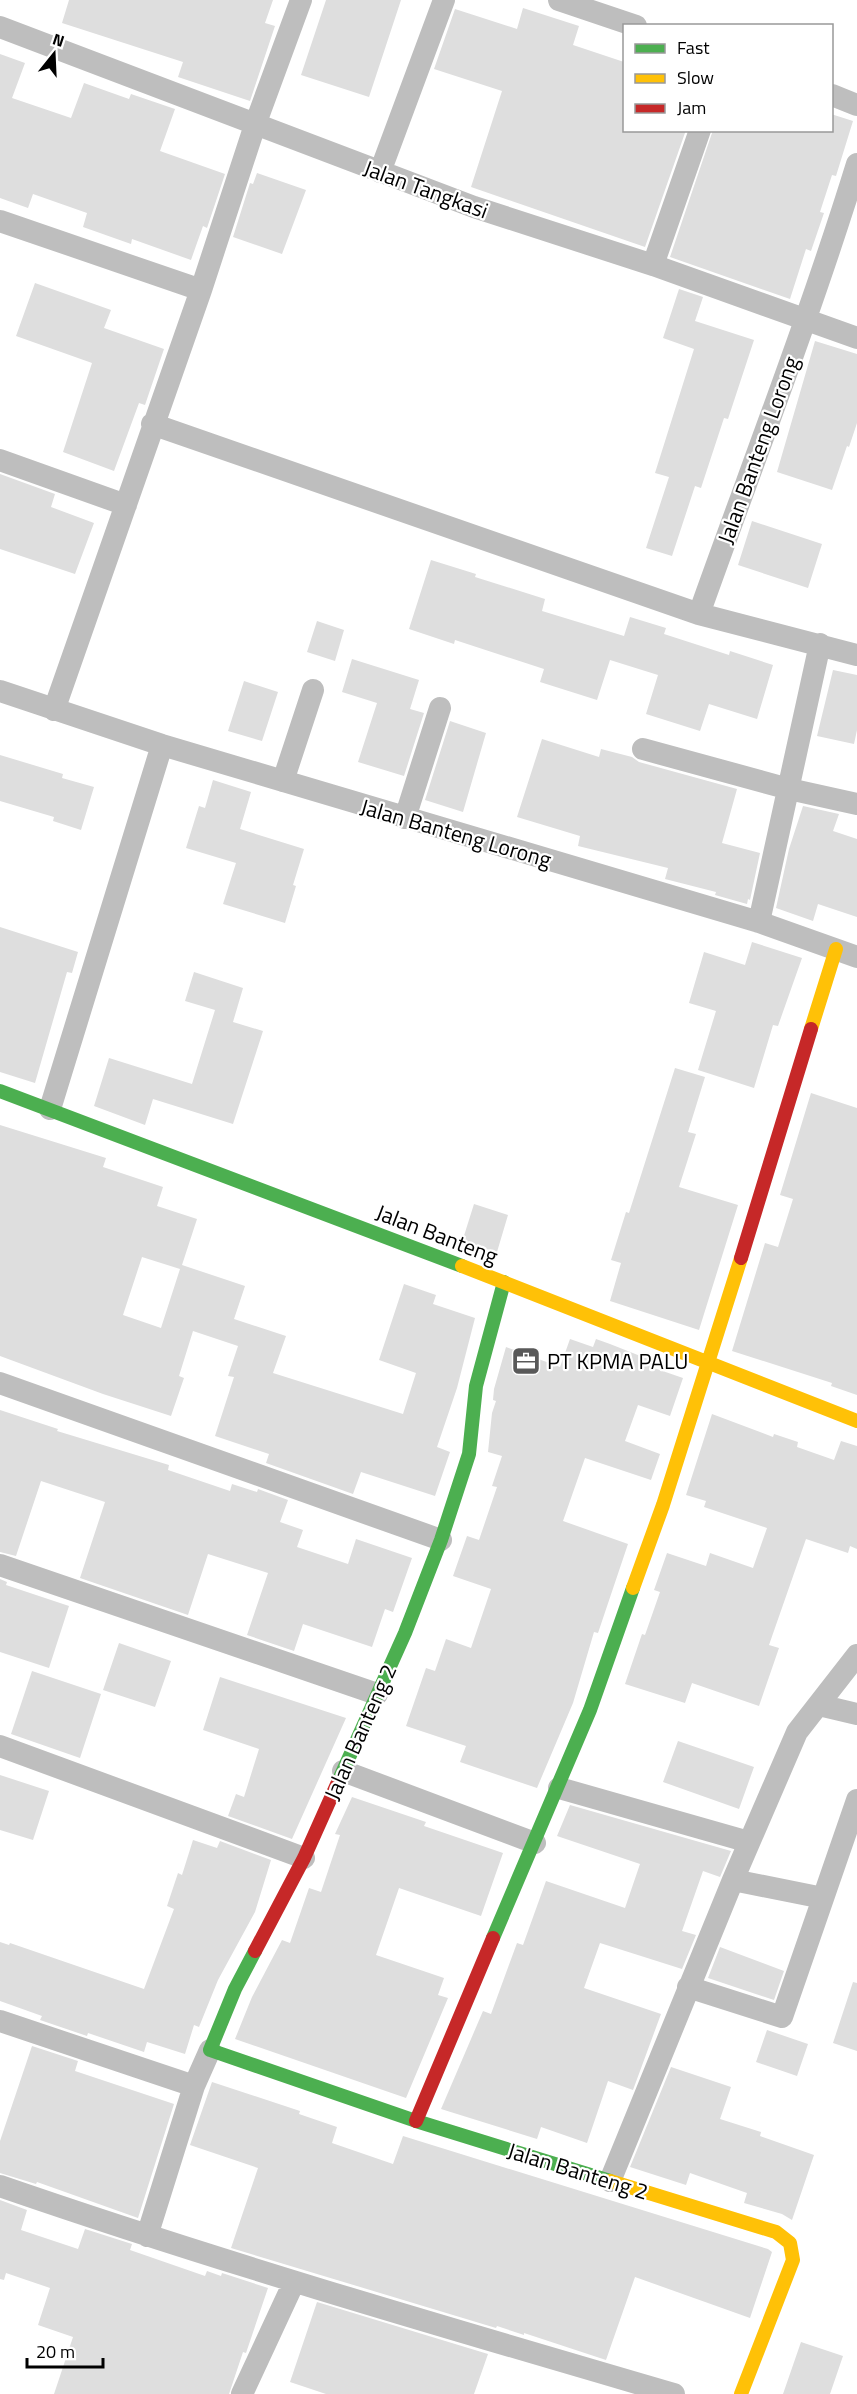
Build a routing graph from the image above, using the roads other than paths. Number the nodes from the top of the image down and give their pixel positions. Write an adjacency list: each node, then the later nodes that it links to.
1 (301, 0): 8 (street)
2 (444, 0): 11 (street)
3 (559, 0): 4 (street)
4 (630, 24)
5 (0, 27): 8 (street, Jalan Tangkasi)
6 (833, 96): 7 (street)
7 (857, 105)
8 (255, 125): 11 (street, Jalan Tangkasi); 14 (street)
9 (699, 132): 13 (street)
10 (857, 164): 15 (street, Jalan Banteng Lorong)
11 (380, 172): 13 (street, Jalan Tangkasi)
12 (0, 221): 14 (street)
13 (653, 265): 15 (street, Jalan Tangkasi)
14 (201, 290): 17 (street)
15 (804, 319): 16 (street, Jalan Tangkasi); 20 (street, Jalan Banteng Lorong)
16 (857, 338)
17 (152, 424): 19 (street); 20 (street)
18 (0, 459): 19 (street)
19 (126, 505): 26 (street)
20 (699, 614): 21 (street)
21 (820, 644): 22 (street); 30 (street)
22 (857, 655)
23 (313, 690): 29 (street)
24 (0, 691): 26 (street, Jalan Banteng Lorong)
25 (440, 708): 32 (street)
26 (54, 710): 27 (street, Jalan Banteng Lorong)
27 (162, 745): 29 (street, Jalan Banteng Lorong); 36 (street)
28 (643, 749): 30 (street)
29 (283, 781): 32 (street, Jalan Banteng Lorong)
30 (789, 789): 31 (street); 33 (street)
31 (857, 804)
32 (405, 818): 33 (street, Jalan Banteng Lorong)
33 (759, 922): 34 (street, Jalan Banteng Lorong)
34 (846, 953): 38 (street)
35 (0, 1091): 36 (street, Jalan Banteng)
36 (50, 1109): 37 (street, Jalan Banteng)
37 (504, 1282): 38 (street, Jalan Banteng); 41 (street, Jalan Banteng 2)
38 (709, 1362): 40 (street, Jalan Banteng); 49 (street)
39 (0, 1383): 41 (street)
40 (857, 1421)
41 (441, 1540): 44 (street, Jalan Banteng 2)
42 (0, 1565): 44 (street)
43 (857, 1656): 45 (street)
44 (377, 1694): 48 (street, Jalan Banteng 2)
45 (819, 1705): 46 (street); 51 (street)
46 (857, 1714)
47 (0, 1746): 53 (street)
48 (343, 1772): 52 (street); 53 (street, Jalan Banteng 2)
49 (559, 1788): 51 (street); 52 (street)
50 (857, 1800): 55 (street)
51 (749, 1842): 54 (street)
52 (535, 1843): 60 (street)
53 (304, 1858): 58 (street, Jalan Banteng 2)
54 (733, 1880): 55 (street); 56 (street)
55 (823, 1898): 56 (street)
56 (688, 1987): 61 (street)
57 (0, 2020): 59 (street)
58 (210, 2050): 59 (street, Jalan Banteng 2); 60 (street, Jalan Banteng 2)
59 (194, 2086): 63 (street, Jalan Banteng 2)
60 (416, 2121): 61 (street, Jalan Banteng 2)
61 (610, 2181): 67 (street, Jalan Banteng 2)
62 (0, 2186): 63 (street)
63 (147, 2236): 64 (street)
64 (294, 2282): 65 (street); 66 (street)
65 (242, 2394)
66 (674, 2394)
67 (741, 2394)

